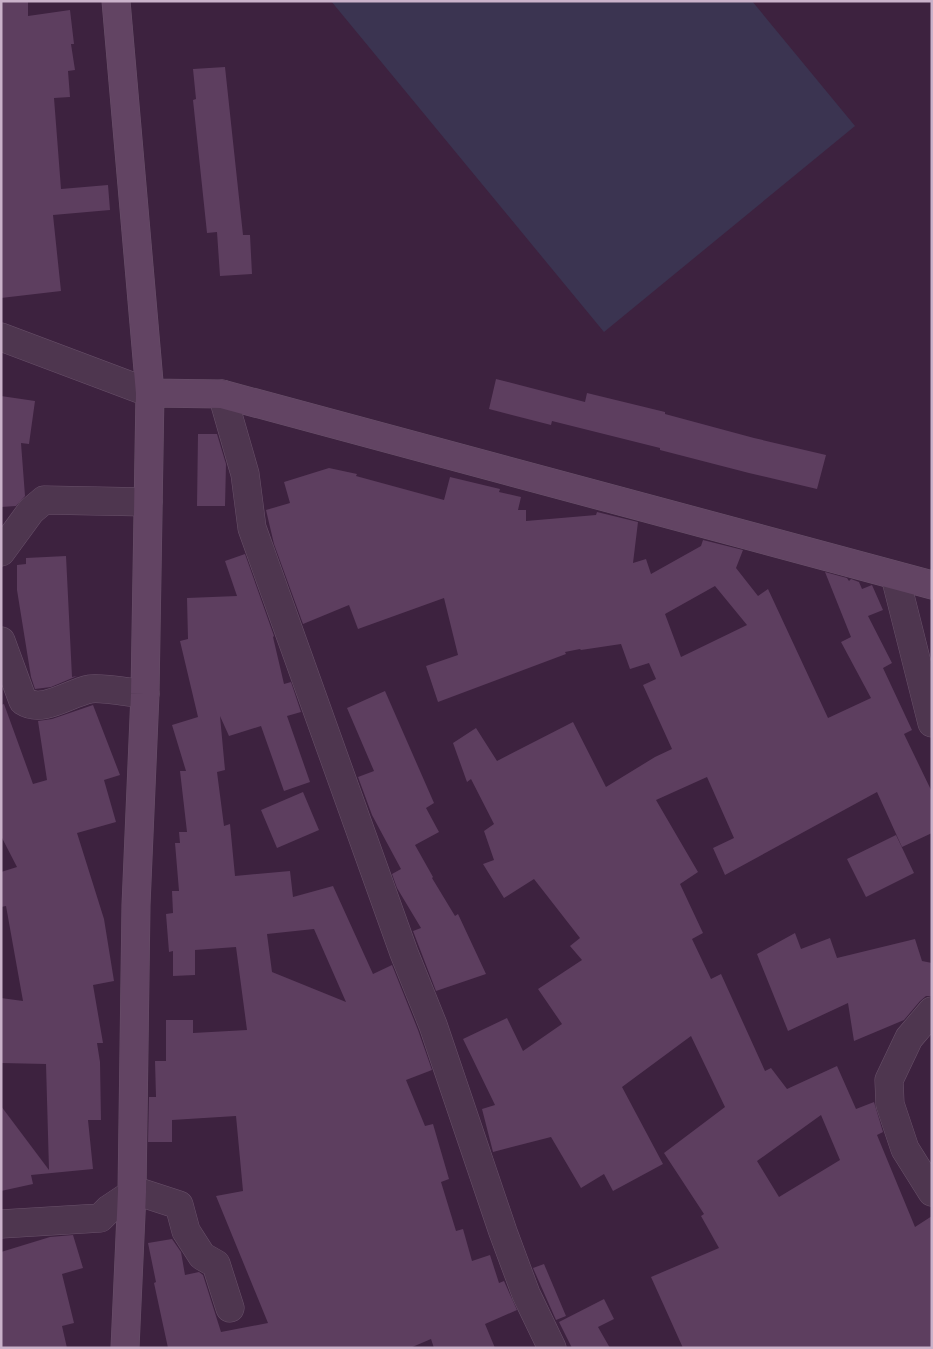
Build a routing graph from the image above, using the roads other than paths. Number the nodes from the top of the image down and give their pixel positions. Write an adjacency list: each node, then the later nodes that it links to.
1 (116, 1): 3 (street)
2 (1, 337): 3 (street)
3 (150, 393): 4 (street); 5 (street)
4 (222, 394): 7 (street); 18 (street)
5 (148, 502): 6 (street); 10 (street)
6 (1, 552)
7 (895, 576): 8 (street); 11 (street)
8 (932, 585)
9 (1, 641): 10 (street)
10 (145, 694): 13 (street)
11 (932, 723)
12 (932, 1011): 14 (street)
13 (132, 1192): 15 (street); 16 (street); 17 (street)
14 (932, 1192)
15 (1, 1224)
16 (230, 1308)
17 (125, 1348)
18 (552, 1348)

